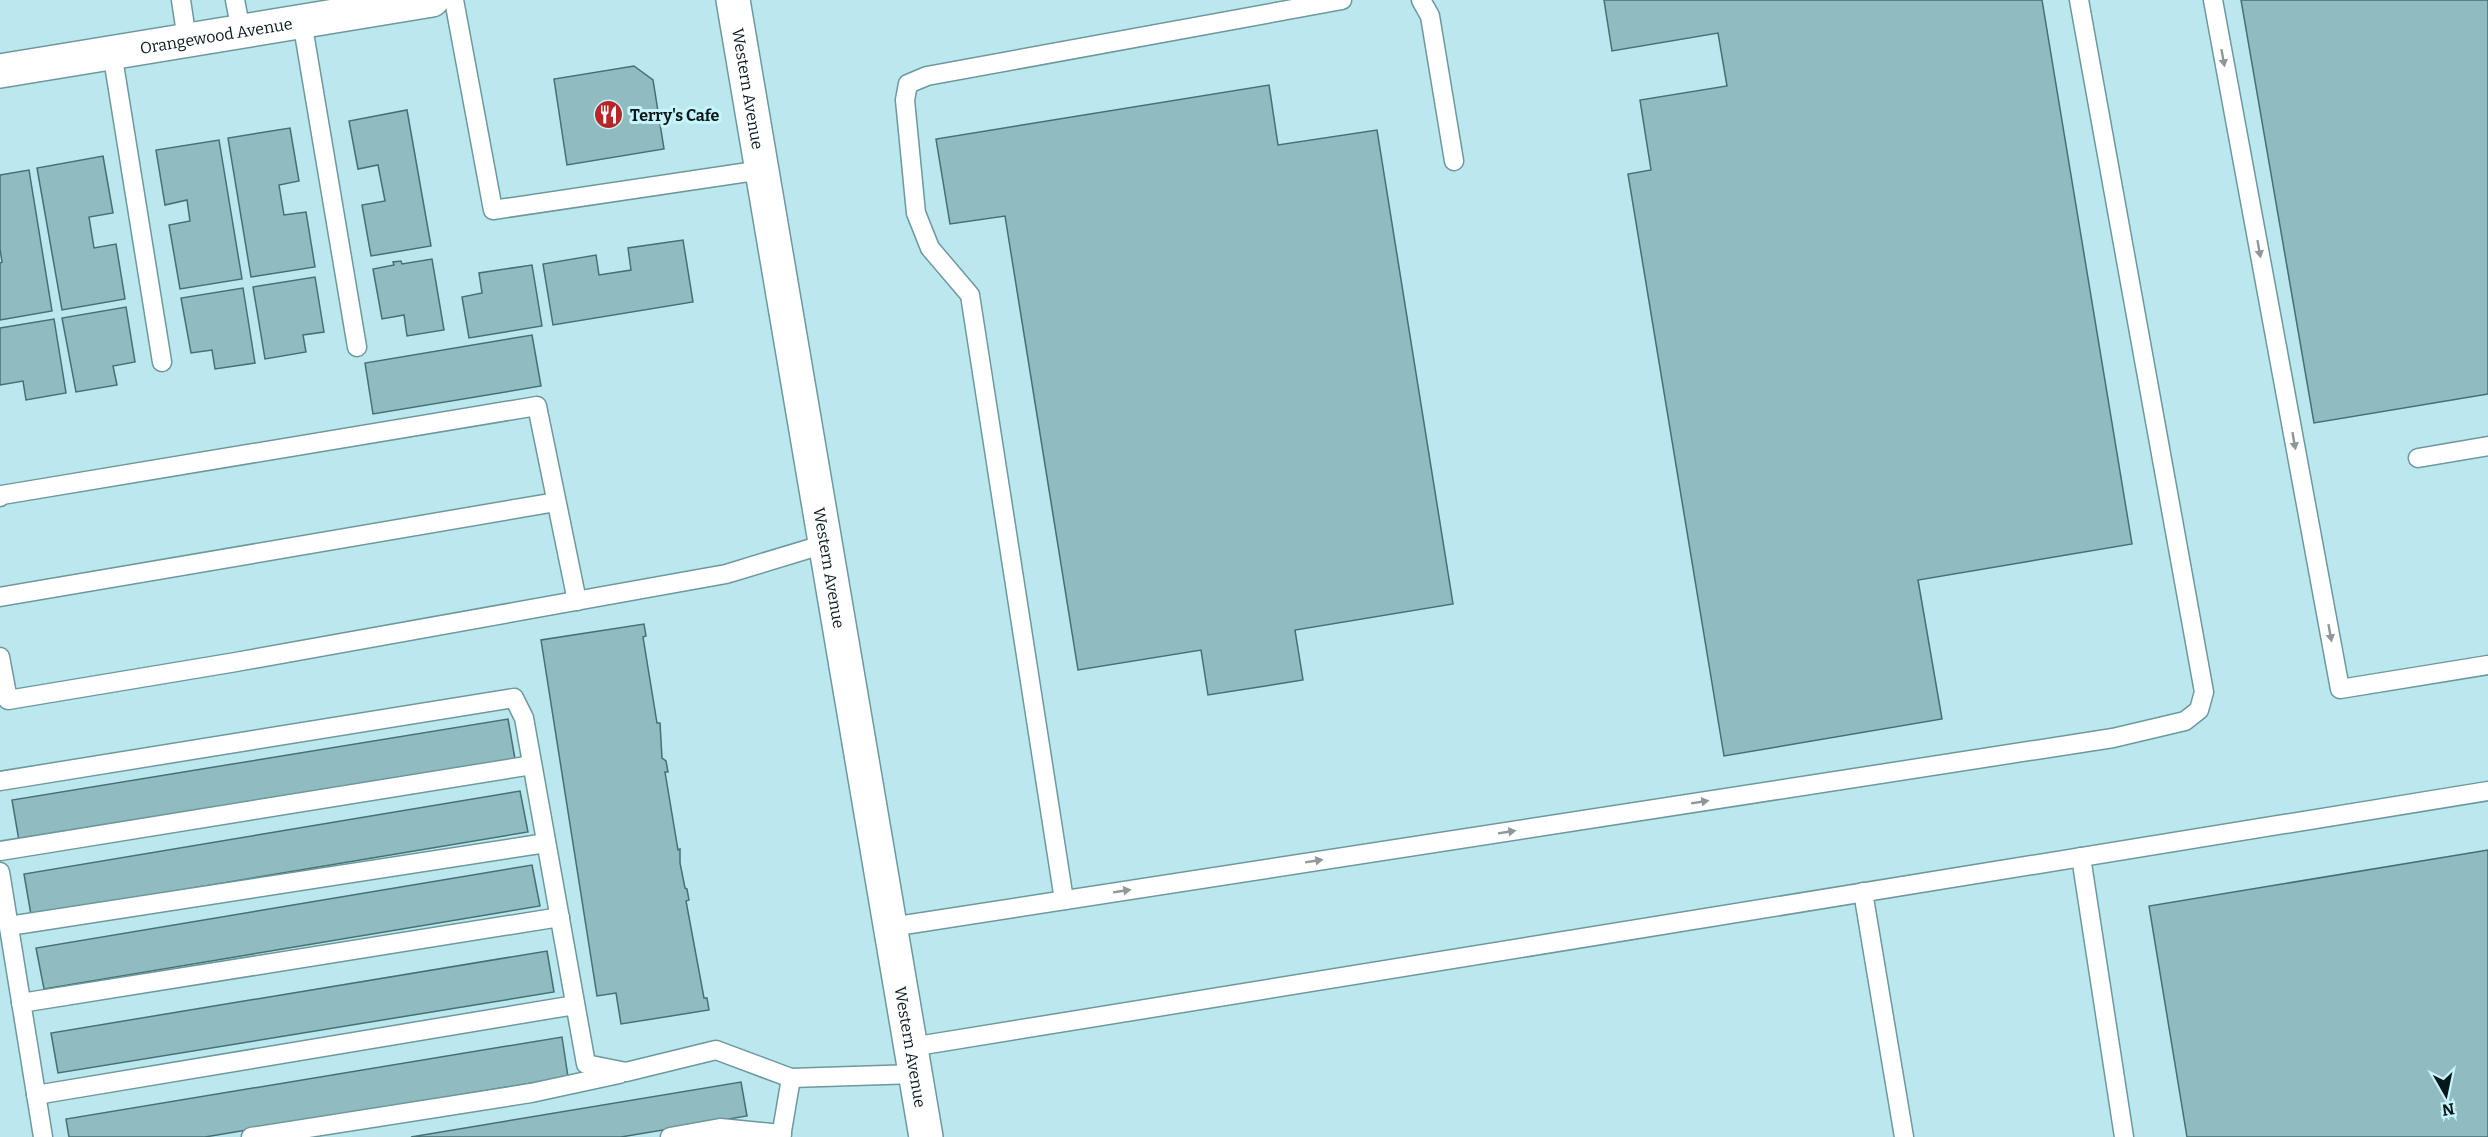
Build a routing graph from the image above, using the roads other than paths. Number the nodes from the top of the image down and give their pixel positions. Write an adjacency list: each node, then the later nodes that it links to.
1 (181, 0): 11 (lane)
2 (432, 0): 10 (street, Orangewood Avenue)
3 (454, 0): 15 (lane)
4 (733, 0): 15 (street, Western Avenue)
5 (1342, 0): 35 (lane)
6 (1421, 0): 14 (lane)
7 (2079, 0): 35 (lane, one-way to 7)
8 (2212, 0): 26 (lane, one-way to 26)
9 (238, 16): 10 (street, Orangewood Avenue); 11 (street, Orangewood Avenue)
10 (302, 21): 16 (lane)
11 (188, 40): 12 (street, Orangewood Avenue)
12 (112, 52): 13 (street, Orangewood Avenue); 17 (lane)
13 (0, 71)
14 (1454, 161)
15 (762, 170): 22 (street, Western Avenue)
16 (357, 347)
17 (162, 362)
18 (2488, 446): 19 (lane)
19 (2418, 458)
20 (0, 497): 21 (lane)
21 (556, 502): 23 (lane); 24 (lane)
22 (825, 544): 24 (lane); 38 (street, Western Avenue)
23 (0, 597)
24 (577, 601): 25 (lane)
25 (0, 657)
26 (2488, 665)
27 (532, 765): 28 (lane); 30 (lane); 31 (lane)
28 (0, 781)
29 (2488, 790): 32 (lane)
30 (546, 843): 36 (lane); 37 (lane)
31 (0, 851)
32 (2081, 856): 34 (lane); 51 (lane)
33 (0, 872): 37 (lane)
34 (1863, 892): 41 (lane); 50 (lane)
35 (1064, 900): 38 (lane)
36 (560, 918): 39 (lane); 40 (lane)
37 (9, 926): 39 (lane)
38 (891, 927): 41 (street, Western Avenue)
39 (21, 1003): 44 (lane)
40 (575, 1005): 42 (lane); 44 (lane)
41 (913, 1061): 43 (lane); 49 (street, Western Avenue)
42 (626, 1072): 43 (lane); 47 (lane)
43 (790, 1078): 45 (lane)
44 (36, 1095): 46 (lane)
45 (781, 1135): 48 (lane)
46 (43, 1137)
47 (251, 1137)
48 (670, 1137)
49 (926, 1137)
50 (1905, 1137)
51 (2124, 1137)

